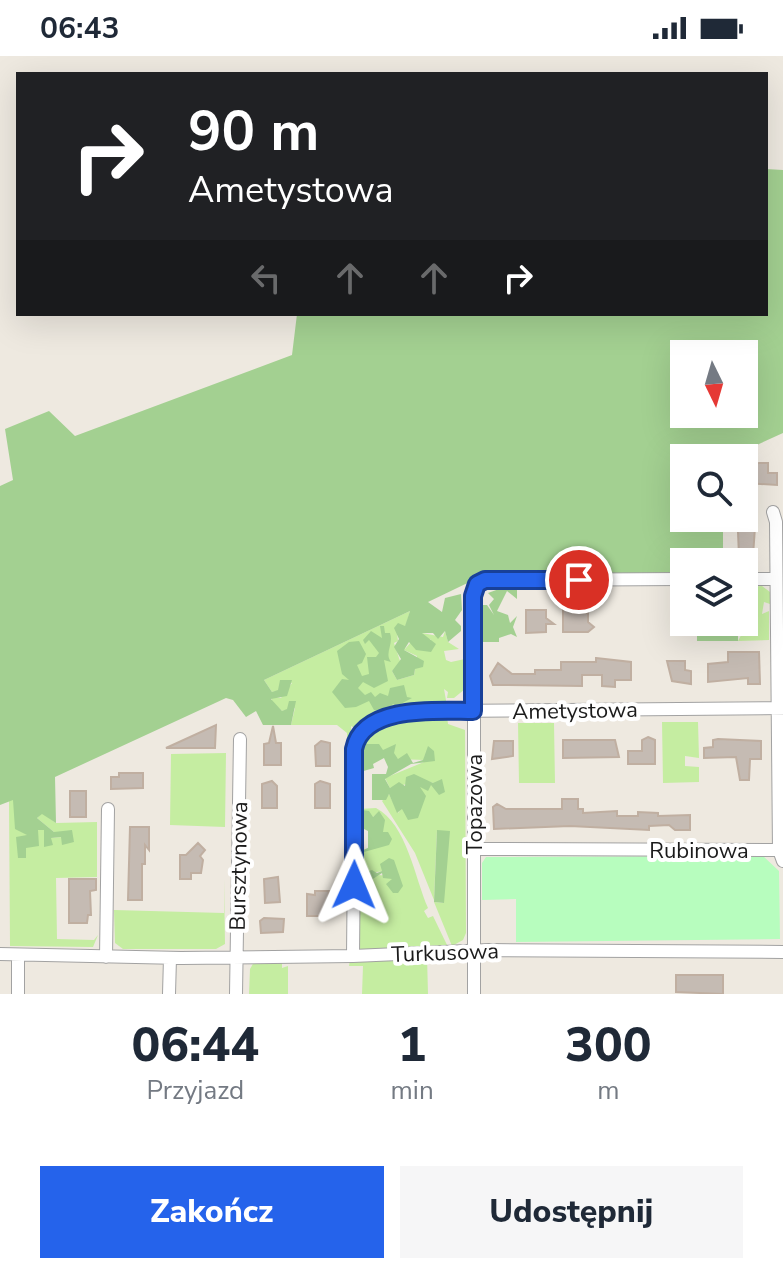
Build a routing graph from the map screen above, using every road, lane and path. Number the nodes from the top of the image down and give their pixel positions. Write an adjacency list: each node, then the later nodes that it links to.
1 (773, 512): 4 (street, Rubinowa)
2 (670, 579): 6 (street, Topazowa)
3 (758, 579): 4 (street)
4 (776, 579): 5 (street, Rubinowa)
5 (780, 708): 6 (street, Ametystowa); 10 (street, Rubinowa)
6 (473, 711): 9 (street, Topazowa); 16 (street, Ametystowa)
7 (240, 739): 15 (street, Bursztynowa)
8 (108, 809): 17 (street)
9 (474, 849): 10 (street, Rubinowa); 11 (street, Topazowa)
10 (781, 856)
11 (474, 951): 12 (street, Turkusowa); 16 (street, Turkusowa); 22 (street, Topazowa)
12 (783, 952)
13 (0, 954): 14 (street, Turkusowa)
14 (18, 955): 17 (street, Turkusowa); 19 (street)
15 (237, 956): 16 (street, Turkusowa); 18 (street, Turkusowa); 21 (street, Bursztynowa)
16 (353, 956)
17 (106, 957): 18 (street, Turkusowa)
18 (170, 958): 20 (street)
19 (18, 994)
20 (169, 994)
21 (236, 994)
22 (474, 994)

